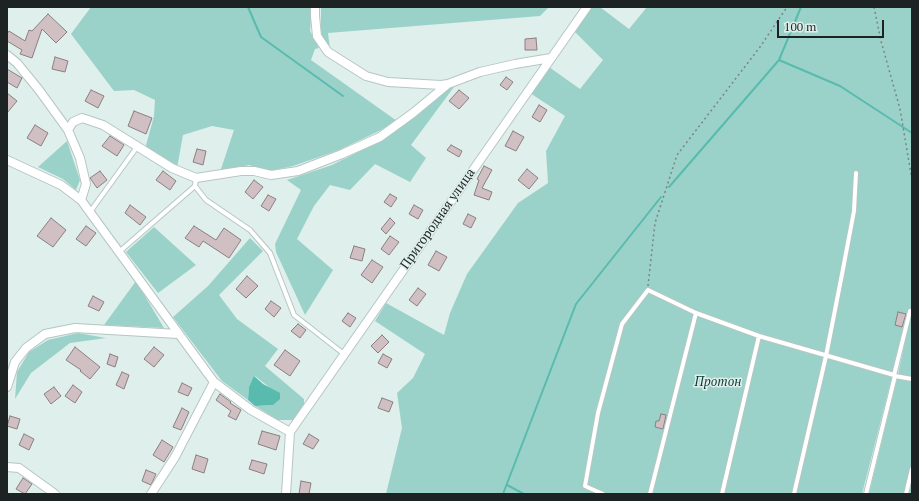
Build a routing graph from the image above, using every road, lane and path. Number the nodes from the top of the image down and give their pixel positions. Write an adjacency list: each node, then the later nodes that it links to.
1 (315, 7): 7 (street)
2 (587, 7): 6 (street, Пригородная улица)
3 (787, 7): 17 (path)
4 (874, 7): 12 (path)
5 (7, 55): 8 (street)
6 (551, 58): 7 (street); 22 (street, Пригородная улица)
7 (448, 84): 13 (street)
8 (68, 130): 9 (street); 14 (street)
9 (137, 147): 13 (street); 15 (lane)
10 (7, 160): 14 (street)
11 (856, 173): 23 (lane)
12 (912, 180)
13 (195, 182): 16 (lane); 22 (lane)
14 (81, 200): 15 (street)
15 (90, 212): 16 (street)
16 (119, 252): 20 (street)
17 (648, 290): 19 (lane); 34 (lane)
18 (912, 312): 24 (lane)
19 (696, 314): 21 (lane); 35 (lane)
20 (178, 334): 26 (street); 27 (street)
21 (759, 336): 23 (lane); 36 (lane)
22 (344, 354): 28 (street, Пригородная улица)
23 (826, 356): 24 (lane); 37 (lane)
24 (894, 375): 25 (lane); 38 (lane)
25 (912, 379)
26 (214, 382): 28 (street); 32 (street)
27 (7, 387)
28 (290, 432): 33 (street)
29 (7, 467): 31 (street)
30 (912, 469): 39 (lane)
31 (55, 494)
32 (151, 494)
33 (286, 494)
34 (603, 494)
35 (650, 494)
36 (722, 494)
37 (794, 494)
38 (866, 494)
39 (906, 494)

